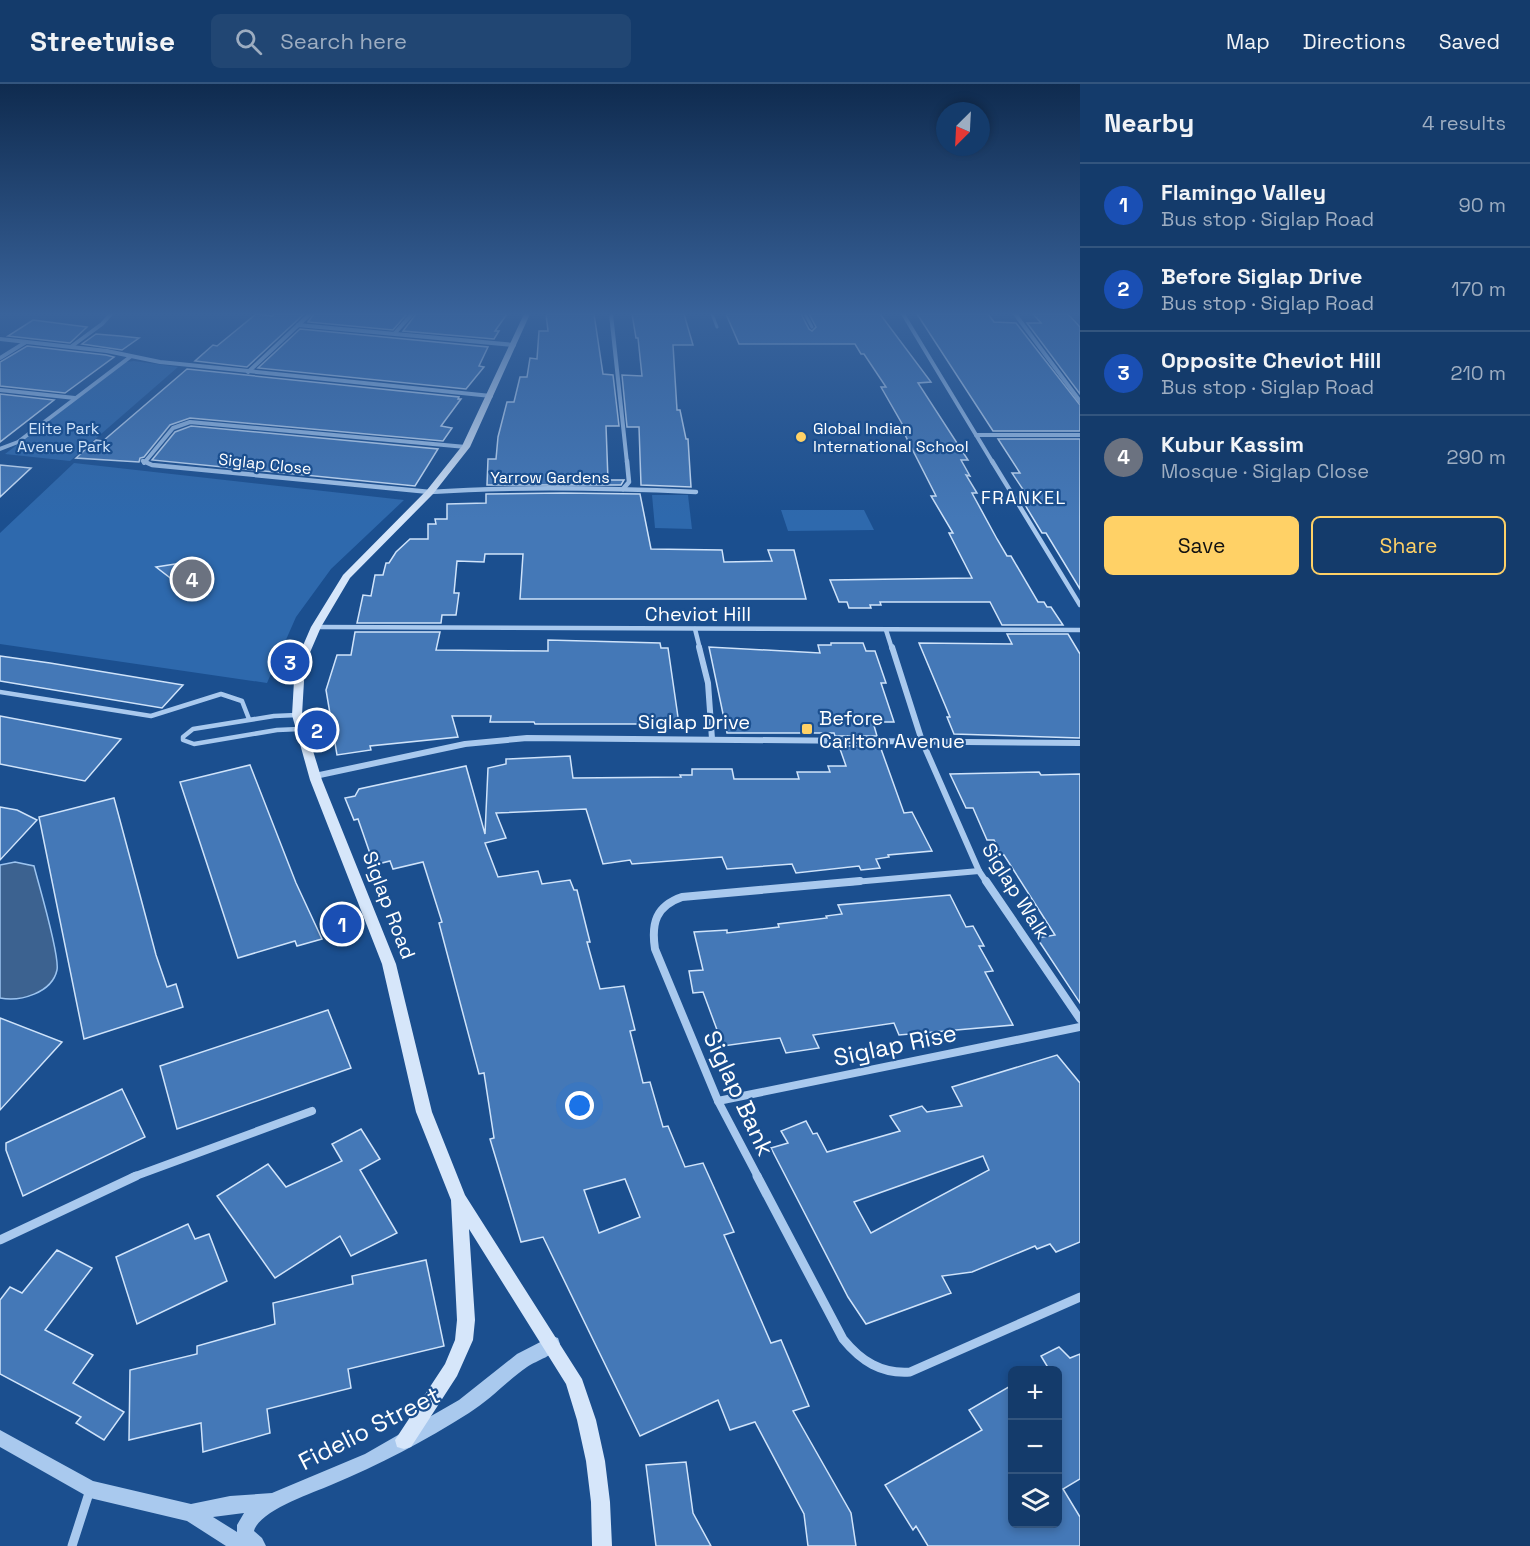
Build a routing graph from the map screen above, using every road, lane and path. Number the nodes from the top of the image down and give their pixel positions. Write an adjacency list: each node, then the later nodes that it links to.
1 (96, 382): 9 (street)
2 (352, 382): 8 (street)
3 (497, 382): 8 (main road, Siglap Road)
4 (618, 382): 15 (street, Yarrow Gardens)
5 (944, 382): 11 (street)
6 (1066, 382): 10 (street)
7 (0, 390): 9 (street)
8 (491, 396): 13 (main road, Siglap Road)
9 (75, 398): 14 (street)
10 (1080, 401)
11 (976, 435): 12 (street); 19 (street)
12 (1080, 435)
13 (466, 447): 17 (main road, Siglap Road); 17 (street, Siglap Close)
14 (0, 449)
15 (623, 489): 16 (street, Yarrow Gardens); 18 (street)
16 (442, 490): 17 (street, Siglap Close)
17 (430, 492): 20 (main road, Siglap Road)
18 (696, 492)
19 (1080, 605)
20 (316, 627): 21 (street, Cheviot Hill); 25 (main road, Siglap Road)
21 (695, 629): 22 (street, Cheviot Hill); 28 (street)
22 (886, 630): 23 (street, Cheviot Hill); 29 (street, Siglap Walk)
23 (1080, 630)
24 (0, 692): 26 (lane)
25 (297, 715): 26 (lane); 27 (main road, Siglap Road)
26 (249, 719): 27 (lane)
27 (300, 729): 31 (main road, Siglap Road)
28 (712, 739): 29 (street, Siglap Drive); 31 (street, Siglap Drive)
29 (922, 741): 30 (street, Siglap Drive); 32 (street, Siglap Walk)
30 (1080, 743)
31 (316, 780): 37 (main road, Siglap Road)
32 (979, 871): 33 (street, Siglap Walk); 35 (street, Siglap Bank)
33 (1080, 1019)
34 (1080, 1027): 35 (street, Siglap Rise)
35 (718, 1101): 39 (street, Siglap Bank)
36 (312, 1111): 38 (street)
37 (459, 1199): 40 (main road, Siglap Road); 42 (main road)
38 (0, 1240)
39 (1080, 1297)
40 (552, 1344): 42 (street, Fidelio Street); 48 (main road, Siglap Road)
41 (0, 1438): 43 (street, Fidelio Street)
42 (404, 1440): 44 (street, Fidelio Street)
43 (90, 1489): 45 (street, Fidelio Street); 46 (street)
44 (272, 1502): 45 (street, Fidelio Street); 47 (street)
45 (191, 1514): 47 (street, Fidelio Street)
46 (72, 1546)
47 (259, 1546)
48 (602, 1546)

